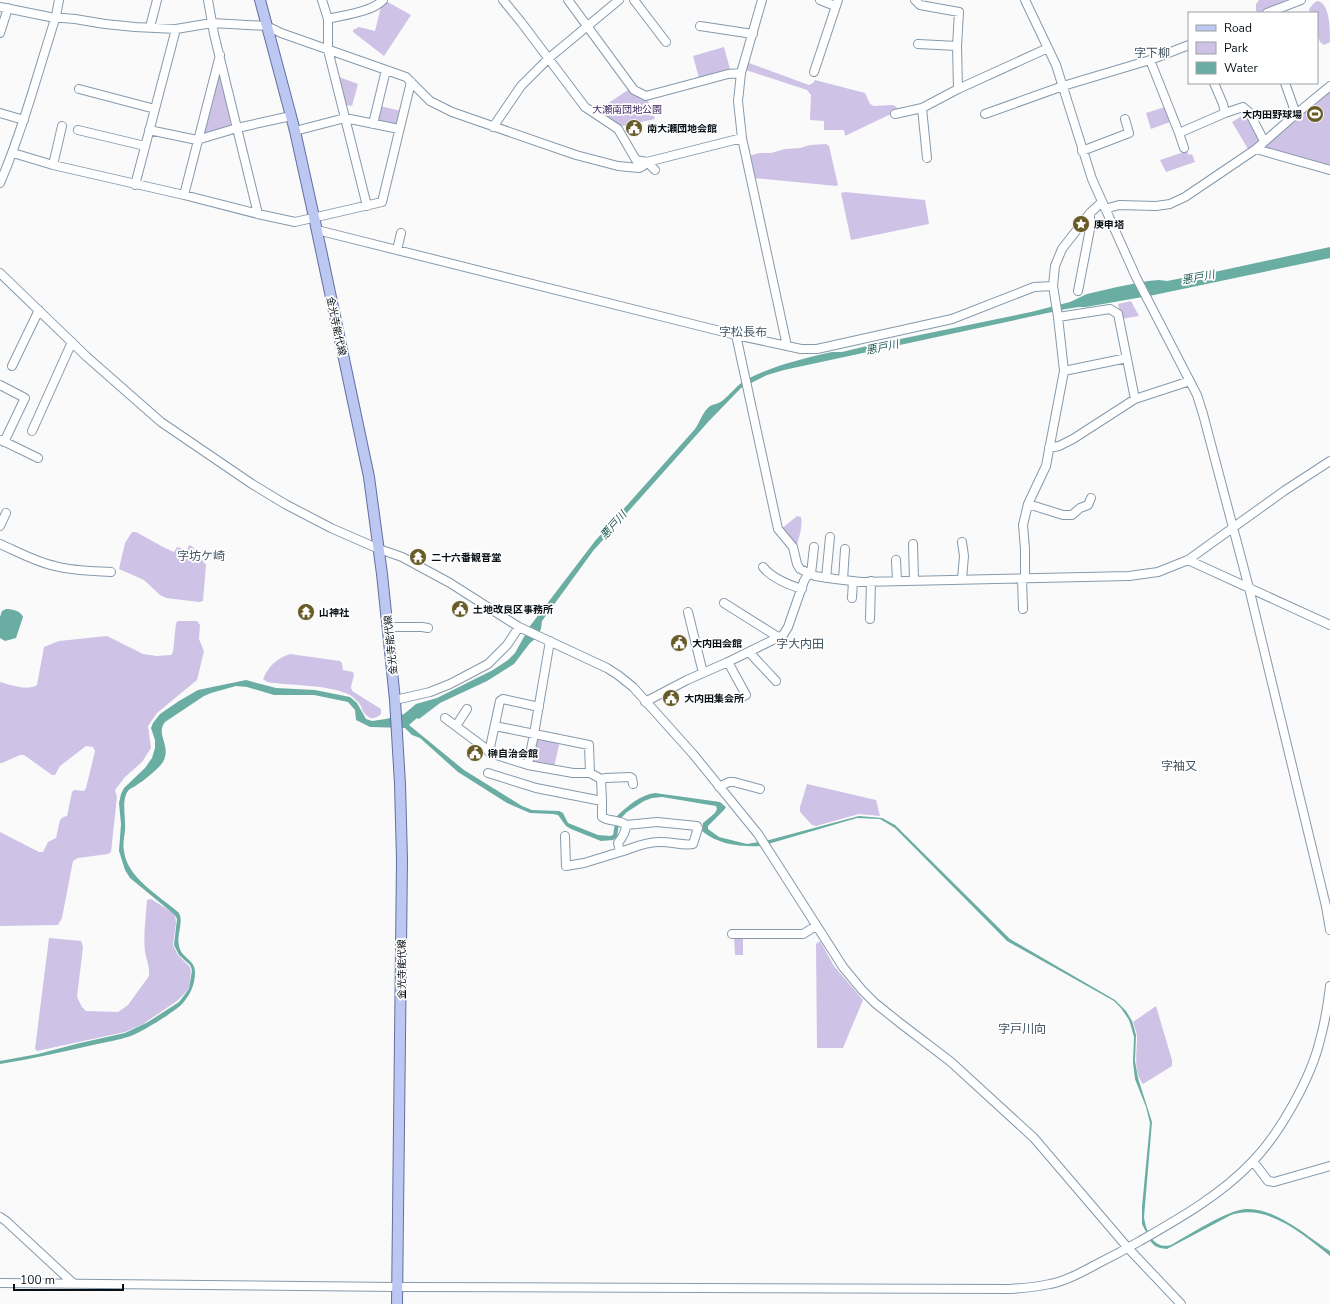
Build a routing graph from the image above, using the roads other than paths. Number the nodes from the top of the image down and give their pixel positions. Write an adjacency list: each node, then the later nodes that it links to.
1 (59, 0): 19 (street)
2 (156, 0): 25 (street)
3 (208, 0): 21 (street)
4 (260, 0): 22 (main road, 金光寺能代線)
5 (322, 0): 20 (street)
6 (383, 0): 20 (street)
7 (503, 0): 36 (street)
8 (568, 0): 23 (street)
9 (619, 0): 23 (street)
10 (634, 0): 29 (street)
11 (762, 0): 28 (street)
12 (820, 0): 16 (street)
13 (915, 0): 32 (street)
14 (1025, 0): 33 (street)
15 (1301, 0): 18 (street)
16 (836, 3): 39 (street)
17 (4, 7): 19 (street); 27 (street)
18 (1278, 11)
19 (56, 16): 25 (street); 57 (street)
20 (328, 19): 34 (street)
21 (212, 23): 22 (street); 26 (street); 35 (street)
22 (268, 26): 34 (street); 55 (main road, 金光寺能代線)
23 (586, 26): 36 (street); 40 (street)
24 (700, 26): 28 (street)
25 (150, 27): 26 (street)
26 (176, 29): 49 (street)
27 (0, 33)
28 (753, 34): 40 (street)
29 (666, 42)
30 (918, 44): 32 (street)
31 (1188, 45): 37 (street)
32 (957, 46): 47 (street)
33 (1048, 48): 44 (street); 47 (street)
34 (328, 50): 38 (street); 56 (street)
35 (220, 55): 62 (street); 69 (street)
36 (549, 58): 61 (street); 77 (street)
37 (1150, 60): 44 (street); 67 (street)
38 (386, 70): 41 (street); 59 (street)
39 (814, 72)
40 (741, 73): 68 (street)
41 (411, 82): 61 (street); 63 (street)
42 (1214, 84): 51 (street)
43 (1285, 84): 54 (street)
44 (1063, 86): 53 (street); 74 (street)
45 (1330, 86): 54 (street)
46 (79, 89): 49 (street)
47 (958, 89): 48 (street)
48 (922, 108): 52 (street); 76 (street)
49 (155, 109): 65 (street)
50 (0, 113): 57 (street)
51 (1225, 113): 67 (street); 70 (street)
52 (895, 114)
53 (985, 114)
54 (1296, 114): 70 (street)
55 (291, 116): 62 (street); 66 (main road, 金光寺能代線)
56 (345, 118): 59 (street); 66 (street); 85 (street)
57 (24, 120): 75 (street)
58 (1125, 120): 74 (street)
59 (373, 124): 63 (street)
60 (62, 126): 78 (street)
61 (493, 127): 77 (street)
62 (237, 128): 69 (street); 87 (street)
63 (399, 129): 85 (street)
64 (78, 130): 71 (street)
65 (150, 130): 69 (street); 71 (street)
66 (295, 131): 88 (main road, 金光寺能代線)
67 (1179, 133): 72 (street)
68 (742, 138): 77 (street); 99 (street)
69 (197, 140): 83 (street)
70 (1264, 141): 73 (street)
71 (145, 146): 82 (street)
72 (1184, 148)
73 (1256, 149): 80 (street); 84 (street)
74 (1082, 151): 84 (street)
75 (13, 153): 78 (street); 81 (street)
76 (927, 158)
77 (647, 162): 79 (street)
78 (52, 165): 82 (street)
79 (655, 170)
80 (1330, 170)
81 (0, 183)
82 (135, 185): 83 (street)
83 (184, 195): 87 (street)
84 (1103, 205): 86 (street); 103 (street)
85 (367, 206): 88 (street)
86 (1090, 213): 93 (street); 94 (street)
87 (258, 214): 88 (street)
88 (314, 217): 89 (main road, 金光寺能代線)
89 (317, 230): 91 (street); 121 (main road, 金光寺能代線)
90 (401, 233): 91 (street)
91 (397, 250): 97 (street)
92 (0, 273): 95 (street)
93 (1053, 286): 96 (street); 99 (street)
94 (1078, 290)
95 (39, 310): 98 (street); 101 (street)
96 (1058, 317): 100 (street); 102 (street)
97 (736, 335): 99 (street); 127 (street)
98 (72, 342): 106 (street); 121 (street)
99 (787, 346)
100 (1127, 358): 102 (street); 105 (street)
101 (12, 366)
102 (1064, 371): 108 (street)
103 (1190, 381): 105 (street); 115 (street)
104 (0, 385): 107 (street)
105 (1135, 399): 108 (street)
106 (32, 431)
107 (2, 441): 109 (street)
108 (1049, 448): 112 (street)
109 (38, 458)
110 (1330, 461): 115 (street)
111 (1091, 498): 112 (street)
112 (1028, 504): 130 (street)
113 (6, 513): 114 (street)
114 (0, 526)
115 (1234, 528): 124 (street); 136 (street)
116 (830, 538): 128 (street)
117 (962, 542): 129 (street)
118 (0, 544): 126 (street)
119 (913, 544): 132 (street)
120 (814, 547): 127 (street)
121 (378, 549): 144 (main road, 金光寺能代線); 145 (street)
122 (845, 549): 131 (street)
123 (896, 560): 135 (street)
124 (1188, 560): 130 (street); 136 (street)
125 (763, 567): 137 (street)
126 (111, 572)
127 (811, 574): 128 (street); 137 (street)
128 (826, 578): 131 (street)
129 (962, 579): 130 (street); 132 (street)
130 (1023, 579): 140 (street)
131 (844, 580): 133 (street)
132 (914, 580): 135 (street)
133 (853, 581): 134 (street); 138 (street)
134 (871, 581): 135 (street); 142 (street)
135 (897, 581)
136 (1249, 588): 143 (street); 175 (street)
137 (802, 589): 147 (street)
138 (852, 598)
139 (724, 604): 147 (street)
140 (1023, 609)
141 (688, 612): 151 (street)
142 (870, 619)
143 (1330, 625)
144 (388, 627): 146 (street); 154 (main road, 金光寺能代線)
145 (519, 627): 148 (street); 154 (street)
146 (428, 628)
147 (778, 637): 149 (street)
148 (550, 641): 155 (street); 156 (street)
149 (749, 652): 150 (street); 152 (street)
150 (728, 662): 151 (street); 153 (street)
151 (703, 673): 155 (street)
152 (776, 681)
153 (738, 699)
154 (395, 700): 184 (main road, 金光寺能代線)
155 (645, 702): 168 (street)
156 (539, 707): 160 (street); 161 (street)
157 (467, 709): 159 (street)
158 (445, 718): 159 (street)
159 (456, 726): 162 (street)
160 (495, 726): 161 (street); 162 (street)
161 (534, 734): 163 (street); 165 (street)
162 (489, 752): 163 (street)
163 (528, 765): 165 (street)
164 (488, 773): 170 (street)
165 (590, 773): 166 (street)
166 (601, 780): 167 (street); 170 (street)
167 (632, 784)
168 (719, 787): 169 (street); 174 (street)
169 (760, 789)
170 (602, 801): 171 (street)
171 (620, 822): 173 (street); 173 (street)
172 (565, 836): 173 (street)
173 (620, 852)
174 (816, 926): 176 (street); 181 (street)
175 (1330, 930)
176 (732, 934)
177 (1330, 986): 178 (street)
178 (1253, 1161): 179 (street); 181 (street)
179 (1330, 1166)
180 (0, 1217): 183 (street)
181 (1128, 1248): 184 (street); 186 (street)
182 (0, 1283): 183 (street)
183 (74, 1284): 184 (street)
184 (397, 1287): 185 (main road, 金光寺能代線)
185 (397, 1304)
186 (1181, 1304)

